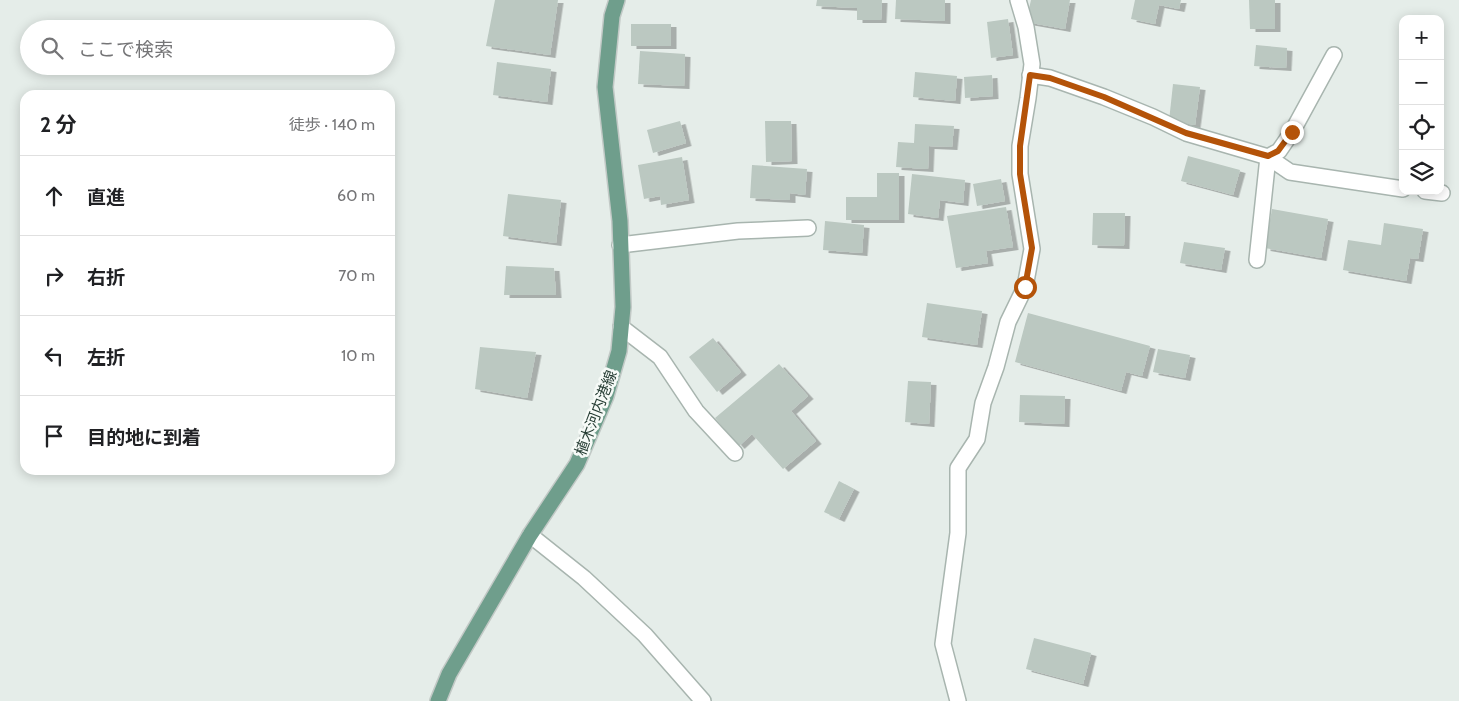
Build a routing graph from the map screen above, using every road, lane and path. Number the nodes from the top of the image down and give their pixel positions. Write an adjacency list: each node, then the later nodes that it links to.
1 (617, 0): 8 (main road, 植木河内港線)
2 (1018, 0): 4 (street)
3 (1334, 55): 5 (street)
4 (1030, 75): 5 (street); 15 (street)
5 (1268, 156): 6 (street); 9 (street)
6 (1399, 188)
7 (808, 228): 8 (street)
8 (620, 245): 10 (main road, 植木河内港線)
9 (1257, 260)
10 (621, 327): 11 (street); 12 (main road, 植木河内港線)
11 (736, 453)
12 (530, 535): 13 (main road, 植木河内港線); 14 (street)
13 (438, 701)
14 (703, 701)
15 (958, 701)

